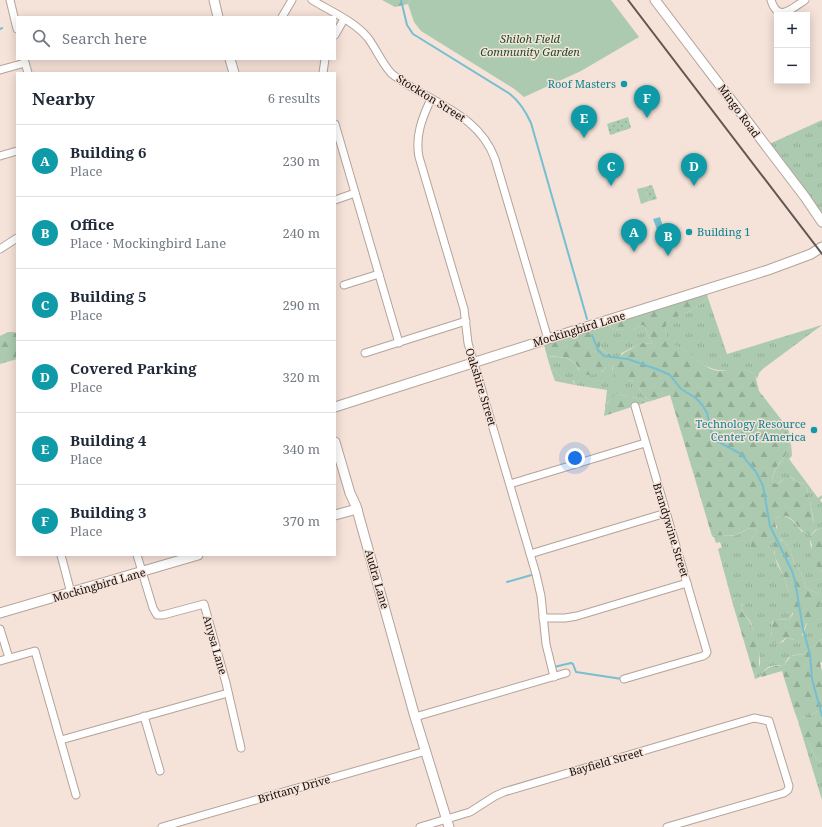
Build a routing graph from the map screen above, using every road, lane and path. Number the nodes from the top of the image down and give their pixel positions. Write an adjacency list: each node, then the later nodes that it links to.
1 (10, 0): 11 (street)
2 (214, 0): 8 (street)
3 (292, 0): 9 (street)
4 (312, 0): 10 (street, Stockton Street)
5 (655, 0): 25 (street, Mingo Road)
6 (771, 0): 7 (street)
7 (805, 0)
8 (218, 16)
9 (283, 16)
10 (344, 19): 12 (street); 20 (street, Stockton Street)
11 (16, 25)
12 (336, 33)
13 (230, 60): 18 (street)
14 (325, 60): 19 (street)
15 (24, 61): 16 (street); 17 (street)
16 (0, 70)
17 (28, 72)
18 (234, 72)
19 (323, 72)
20 (431, 99): 34 (street, Oakshire Street); 35 (street, Stockton Street)
21 (336, 127): 24 (street)
22 (16, 151): 23 (street)
23 (0, 156)
24 (356, 194): 26 (street); 32 (street)
25 (805, 197): 27 (street); 28 (street, Mingo Road)
26 (336, 200)
27 (822, 214)
28 (822, 222)
29 (16, 239): 31 (street)
30 (822, 247): 35 (street, Mockingbird Lane)
31 (0, 249)
32 (379, 274): 33 (street); 36 (street)
33 (344, 284)
34 (466, 321): 36 (street); 38 (street, Oakshire Street)
35 (548, 339): 38 (street, Mockingbird Lane)
36 (399, 343): 37 (street)
37 (365, 353)
38 (474, 363): 40 (street, Mockingbird Lane); 43 (street, Oakshire Street)
39 (635, 406): 41 (street, Brandywine Street)
40 (336, 408)
41 (645, 443): 43 (street); 45 (street, Brandywine Street)
42 (336, 445): 44 (street, Audra Lane)
43 (510, 484): 47 (street, Oakshire Street)
44 (357, 509): 46 (street); 64 (street, Audra Lane)
45 (666, 513): 47 (street); 52 (street, Brandywine Street)
46 (336, 515)
47 (530, 554): 55 (street, Oakshire Street)
48 (61, 556): 53 (street)
49 (137, 556): 51 (street, Anysa Lane)
50 (195, 556): 51 (street, Mockingbird Lane)
51 (142, 572): 53 (street, Mockingbird Lane); 62 (street, Anysa Lane)
52 (687, 583): 55 (street); 61 (street, Brandywine Street)
53 (71, 593): 54 (street, Mockingbird Lane)
54 (0, 613)
55 (543, 618): 60 (street, Oakshire Street)
56 (0, 629): 57 (street)
57 (9, 658): 58 (street); 65 (street)
58 (0, 661)
59 (566, 673): 60 (street)
60 (554, 677): 64 (street)
61 (624, 680)
62 (228, 693): 63 (street); 66 (street, Anysa Lane)
63 (144, 716): 65 (street); 68 (street)
64 (416, 716): 67 (street, Audra Lane)
65 (61, 740): 69 (street)
66 (241, 748)
67 (426, 751): 70 (street, Audra Lane); 71 (street, Brittany Drive)
68 (160, 771)
69 (76, 795)
70 (448, 823): 72 (street, Bayfield Street); 73 (street, Bayfield Street)
71 (162, 827)
72 (420, 827)
73 (667, 827)

